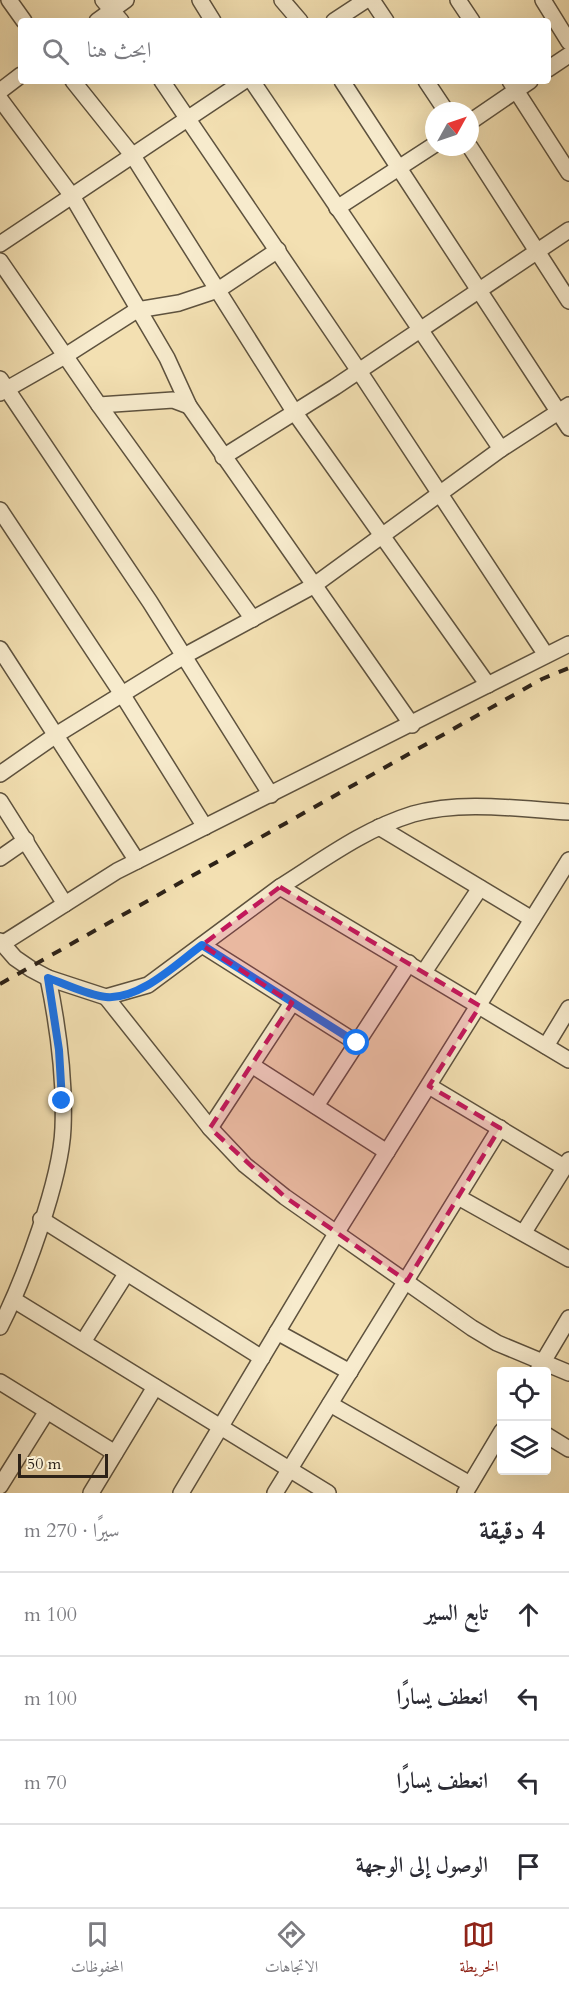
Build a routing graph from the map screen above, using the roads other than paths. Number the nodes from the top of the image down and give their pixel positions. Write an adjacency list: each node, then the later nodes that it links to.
1 (9, 0): 10 (street)
2 (126, 0): 9 (street)
3 (200, 0): 11 (street)
4 (282, 0): 12 (street)
5 (366, 0): 13 (street)
6 (372, 0): 14 (street)
7 (458, 0): 15 (street)
8 (543, 0): 16 (street)
9 (112, 10)
10 (22, 18)
11 (211, 18)
12 (297, 18)
13 (339, 18)
14 (384, 18)
15 (469, 18)
16 (569, 42)
17 (569, 55): 18 (street)
18 (551, 67)
19 (18, 77): 27 (street)
20 (75, 84): 33 (street)
21 (164, 84): 31 (street)
22 (240, 84): 31 (street)
23 (254, 84): 38 (street)
24 (344, 84): 35 (street)
25 (428, 84): 29 (street)
26 (513, 86): 30 (street); 36 (street)
27 (0, 91)
28 (0, 99): 37 (street)
29 (440, 102)
30 (479, 114)
31 (188, 119): 33 (street); 41 (street)
32 (425, 151): 35 (street)
33 (133, 156): 37 (street); 44 (street)
34 (476, 156): 42 (street)
35 (399, 168): 38 (street); 45 (street)
36 (569, 173)
37 (72, 196): 40 (street); 47 (street)
38 (337, 208): 48 (street)
39 (569, 231): 42 (street)
40 (0, 244)
41 (278, 250): 44 (street); 50 (street)
42 (539, 250): 45 (street); 46 (street)
43 (0, 261): 49 (street)
44 (218, 290): 47 (street); 55 (street)
45 (480, 290): 48 (street); 54 (street)
46 (569, 301)
47 (137, 310): 49 (street); 53 (street)
48 (420, 329): 50 (street); 57 (street)
49 (65, 356): 51 (street); 52 (street)
50 (359, 371): 55 (street); 59 (street)
51 (2, 387): 67 (street)
52 (99, 405): 53 (street); 63 (street)
53 (189, 406): 58 (street)
54 (564, 409): 56 (street); 57 (street)
55 (295, 413): 58 (street); 61 (street)
56 (569, 428)
57 (501, 450): 59 (street)
58 (224, 457): 62 (street)
59 (440, 494): 61 (street); 66 (street)
60 (0, 510): 69 (street)
61 (382, 536): 62 (street); 68 (street)
62 (313, 586): 63 (street); 70 (street)
63 (253, 619): 67 (street)
64 (569, 644): 66 (street)
65 (0, 649): 71 (street)
66 (546, 655): 68 (street)
67 (184, 656): 69 (street); 73 (street)
68 (488, 686): 70 (street)
69 (122, 694): 71 (street); 76 (street)
70 (412, 725): 73 (street)
71 (56, 735): 72 (street); 81 (street)
72 (0, 774)
73 (271, 795): 76 (street)
74 (0, 801): 78 (street)
75 (569, 812): 77 (street)
76 (205, 827): 81 (street)
77 (379, 827): 82 (street); 83 (street)
78 (26, 840): 79 (street); 84 (street)
79 (0, 858)
80 (569, 860): 85 (street)
81 (137, 861): 84 (street)
82 (280, 887): 87 (street); 88 (street)
83 (480, 888): 85 (street); 89 (street)
84 (65, 904): 86 (street)
85 (532, 919): 93 (street)
86 (1, 942): 90 (street)
87 (202, 945): 91 (street); 92 (street)
88 (409, 963): 89 (street); 95 (street)
89 (424, 972): 93 (street)
90 (48, 978): 91 (street); 106 (street)
91 (106, 997): 101 (street)
92 (292, 1004): 95 (street); 98 (street)
93 (480, 1006): 96 (street); 99 (street)
94 (569, 1008): 96 (street)
95 (357, 1043): 100 (street)
96 (546, 1046): 97 (street)
97 (569, 1060)
98 (253, 1066): 100 (street); 101 (street)
99 (429, 1086): 102 (street); 103 (street)
100 (316, 1106): 103 (street)
101 (210, 1128): 107 (street)
102 (500, 1128): 104 (street); 105 (street)
103 (387, 1152): 107 (street)
104 (567, 1163): 108 (street)
105 (458, 1197): 108 (street); 111 (street)
106 (41, 1219): 110 (street); 112 (street)
107 (337, 1232): 111 (street); 115 (street)
108 (524, 1232): 109 (street)
109 (569, 1259)
110 (126, 1274): 116 (street); 117 (street)
111 (406, 1281): 118 (street); 120 (street)
112 (14, 1300): 114 (street); 116 (street)
113 (569, 1318): 118 (street)
114 (0, 1327)
115 (277, 1332): 117 (street); 120 (street)
116 (83, 1342): 123 (street)
117 (262, 1358): 126 (street)
118 (540, 1367)
119 (551, 1369): 121 (street)
120 (350, 1372): 124 (street)
121 (569, 1372)
122 (0, 1382): 125 (street)
123 (156, 1387): 126 (street); 130 (street)
124 (330, 1404): 131 (street); 133 (street)
125 (47, 1411): 130 (street); 132 (street)
126 (221, 1427): 131 (street); 135 (street)
127 (497, 1438): 133 (street)
128 (551, 1438): 129 (street)
129 (569, 1449)
130 (116, 1453): 134 (street)
131 (289, 1469): 136 (street); 137 (street)
132 (0, 1486)
133 (467, 1489)
134 (91, 1493)
135 (181, 1493)
136 (275, 1493)
137 (328, 1493)

